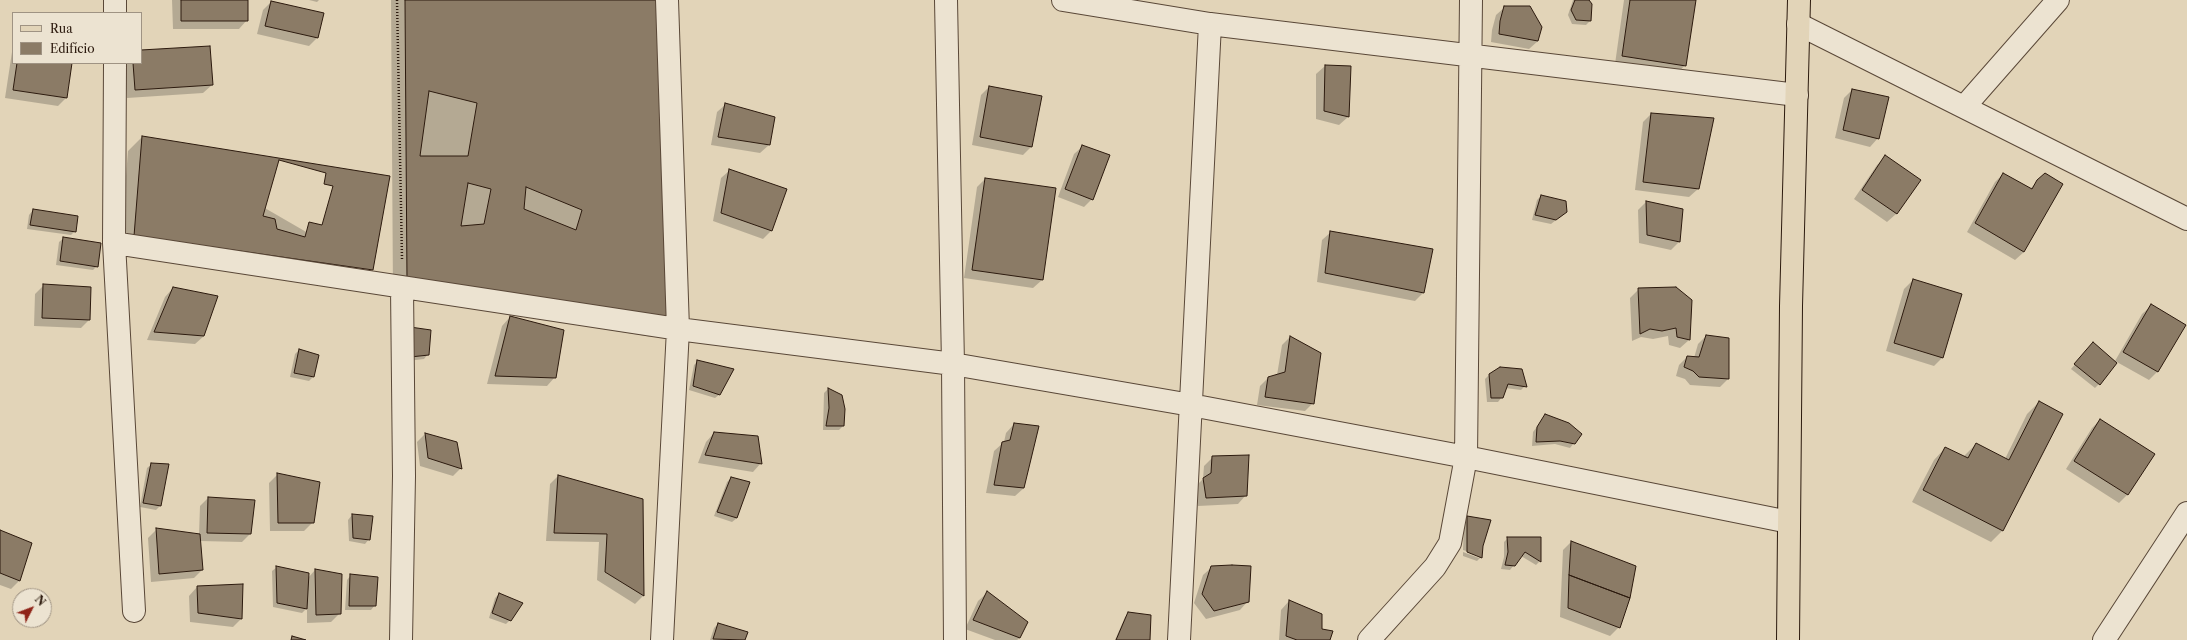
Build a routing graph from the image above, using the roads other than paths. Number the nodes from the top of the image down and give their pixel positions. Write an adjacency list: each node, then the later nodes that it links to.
1 (115, 0): 9 (street)
2 (667, 0): 19 (street)
3 (946, 0): 20 (street)
4 (1063, 0): 8 (street)
5 (1471, 0): 12 (street)
6 (1799, 0): 11 (main road)
7 (2058, 0): 15 (street)
8 (1179, 9): 10 (street)
9 (115, 12)
10 (1210, 24): 12 (street); 21 (street)
11 (1798, 24): 14 (main road); 15 (street)
12 (1470, 55): 14 (street); 22 (street)
13 (115, 64): 17 (street)
14 (1797, 96): 24 (main road)
15 (1964, 106): 16 (street)
16 (2187, 219)
17 (114, 243): 18 (street); 25 (street)
18 (402, 288): 19 (street); 26 (street)
19 (678, 329): 20 (street); 27 (street)
20 (954, 364): 21 (street); 28 (street)
21 (1191, 405): 22 (street); 29 (street)
22 (1466, 457): 24 (street); 30 (street)
23 (2187, 513): 32 (street)
24 (1789, 522): 31 (main road)
25 (134, 611)
26 (401, 640)
27 (662, 640)
28 (954, 640)
29 (1179, 640)
30 (1369, 640)
31 (1788, 640)
32 (2104, 640)

